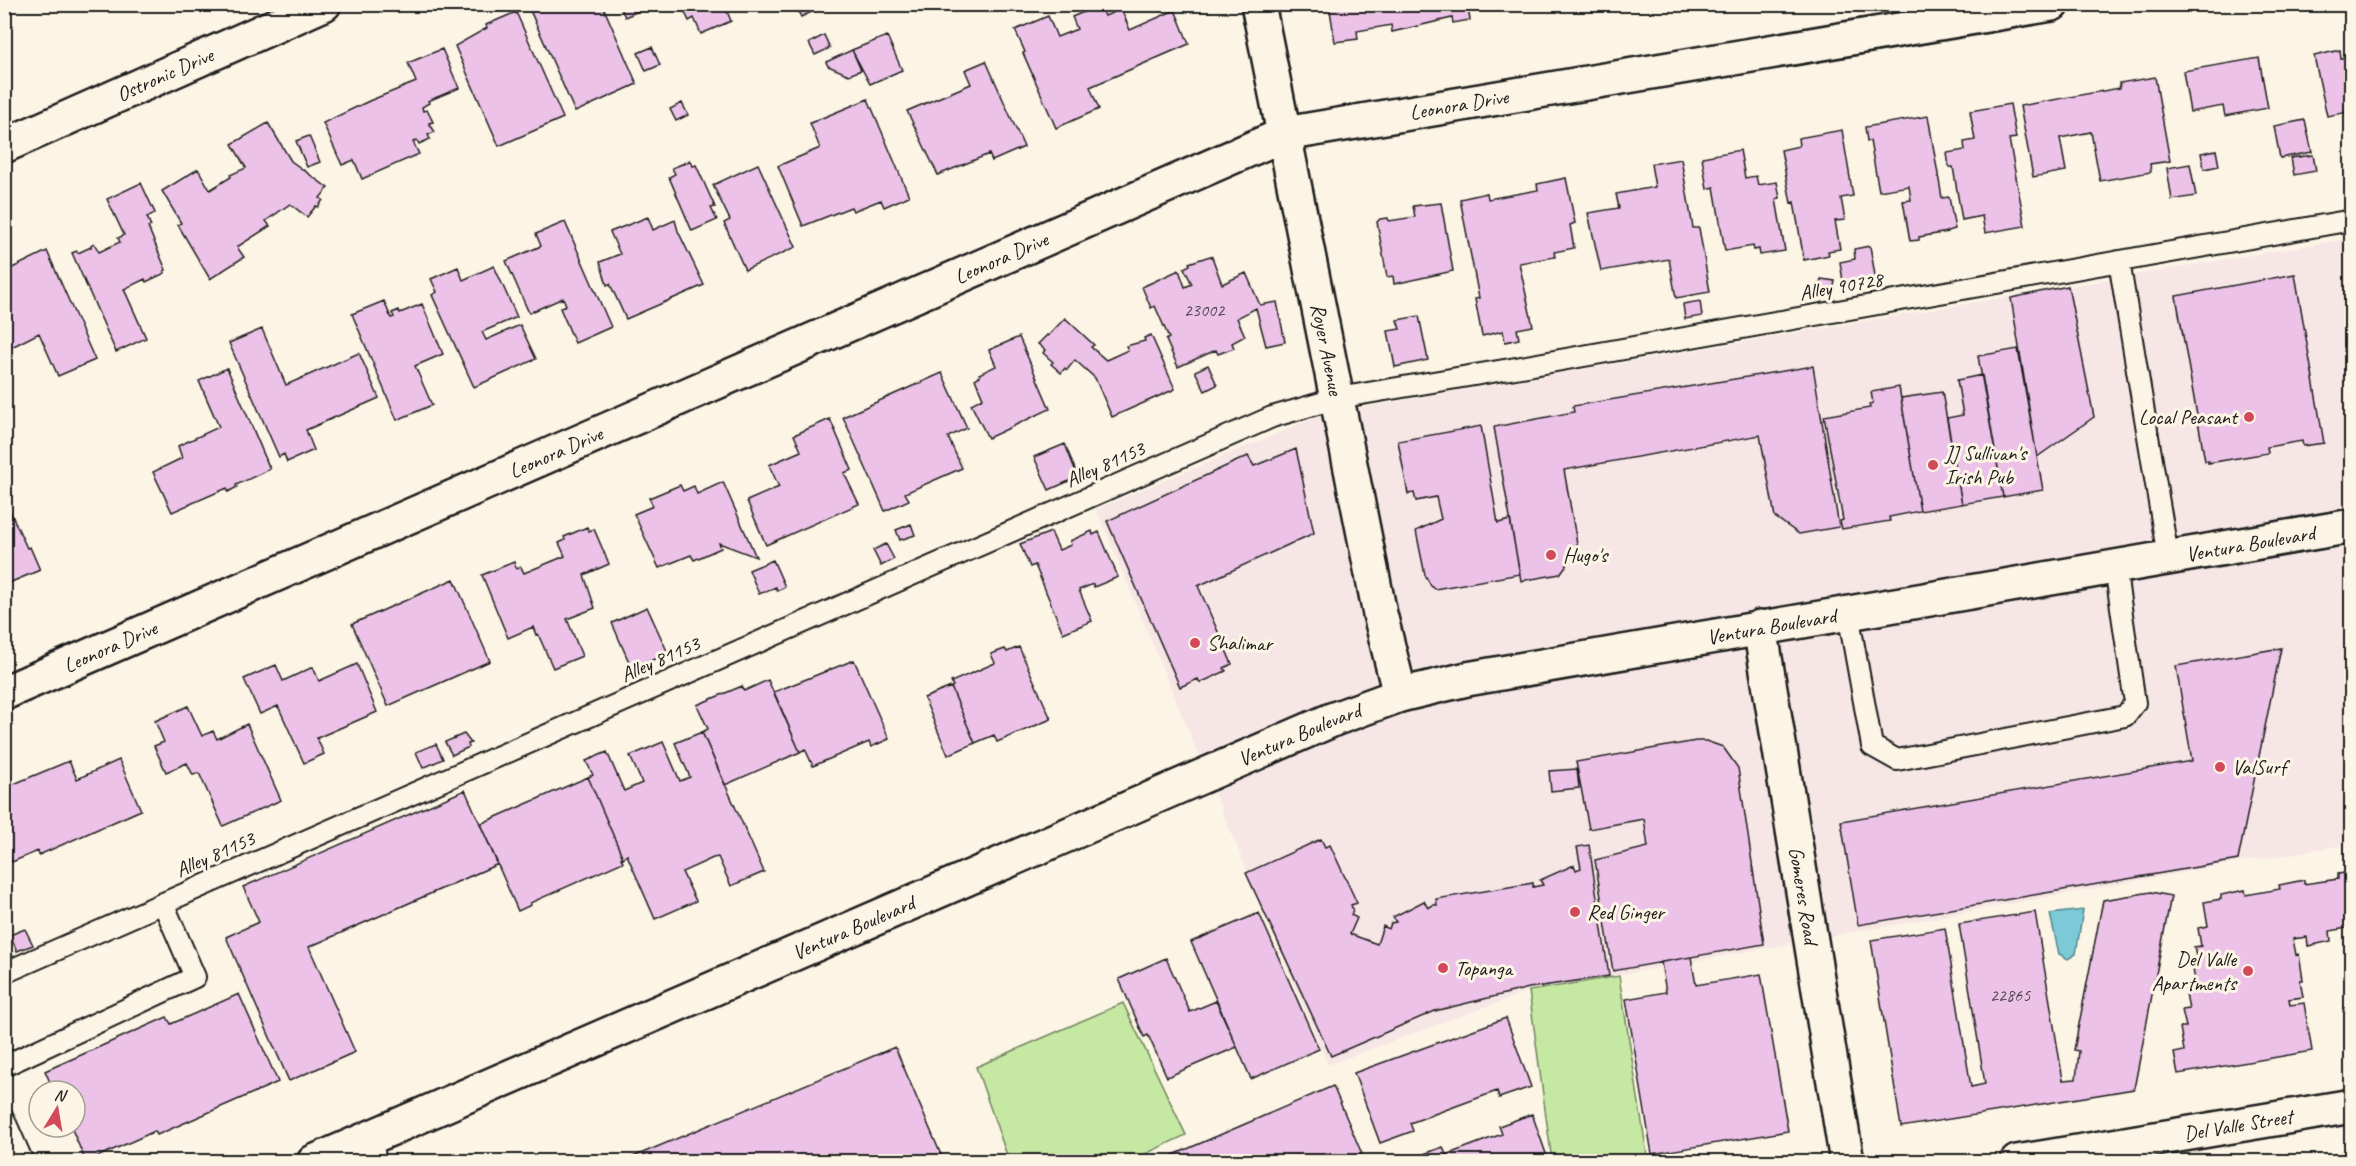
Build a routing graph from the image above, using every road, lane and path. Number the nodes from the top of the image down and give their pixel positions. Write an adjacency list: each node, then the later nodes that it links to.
1 (324, 4): 5 (street, Ostronic Drive)
2 (1258, 4): 4 (street, Royer Avenue)
3 (2052, 4): 4 (street, Leonora Drive)
4 (1285, 134): 8 (street, Royer Avenue); 14 (street, Leonora Drive)
5 (4, 146)
6 (2352, 220): 7 (lane, Alley 90728)
7 (2119, 261): 8 (lane, Alley 90728); 10 (lane)
8 (1338, 398): 15 (street, Royer Avenue); 16 (lane, Alley 81153)
9 (2352, 526): 10 (street, Ventura Boulevard)
10 (2168, 557): 11 (street, Ventura Boulevard)
11 (2115, 567): 12 (street, Ventura Boulevard); 12 (lane)
12 (1848, 613): 13 (street, Ventura Boulevard)
13 (1760, 627): 15 (street, Ventura Boulevard); 24 (street, Gomeres Road)
14 (4, 693)
15 (1400, 695): 21 (street, Ventura Boulevard)
16 (163, 903): 17 (lane, Alley 81153); 18 (lane)
17 (4, 973)
18 (4, 1066)
19 (2352, 1106): 25 (street, Del Valle Street)
20 (4, 1119): 22 (lane)
21 (373, 1149): 23 (street, Ventura Boulevard)
22 (23, 1161)
23 (314, 1161)
24 (1847, 1161)
25 (2017, 1161)

